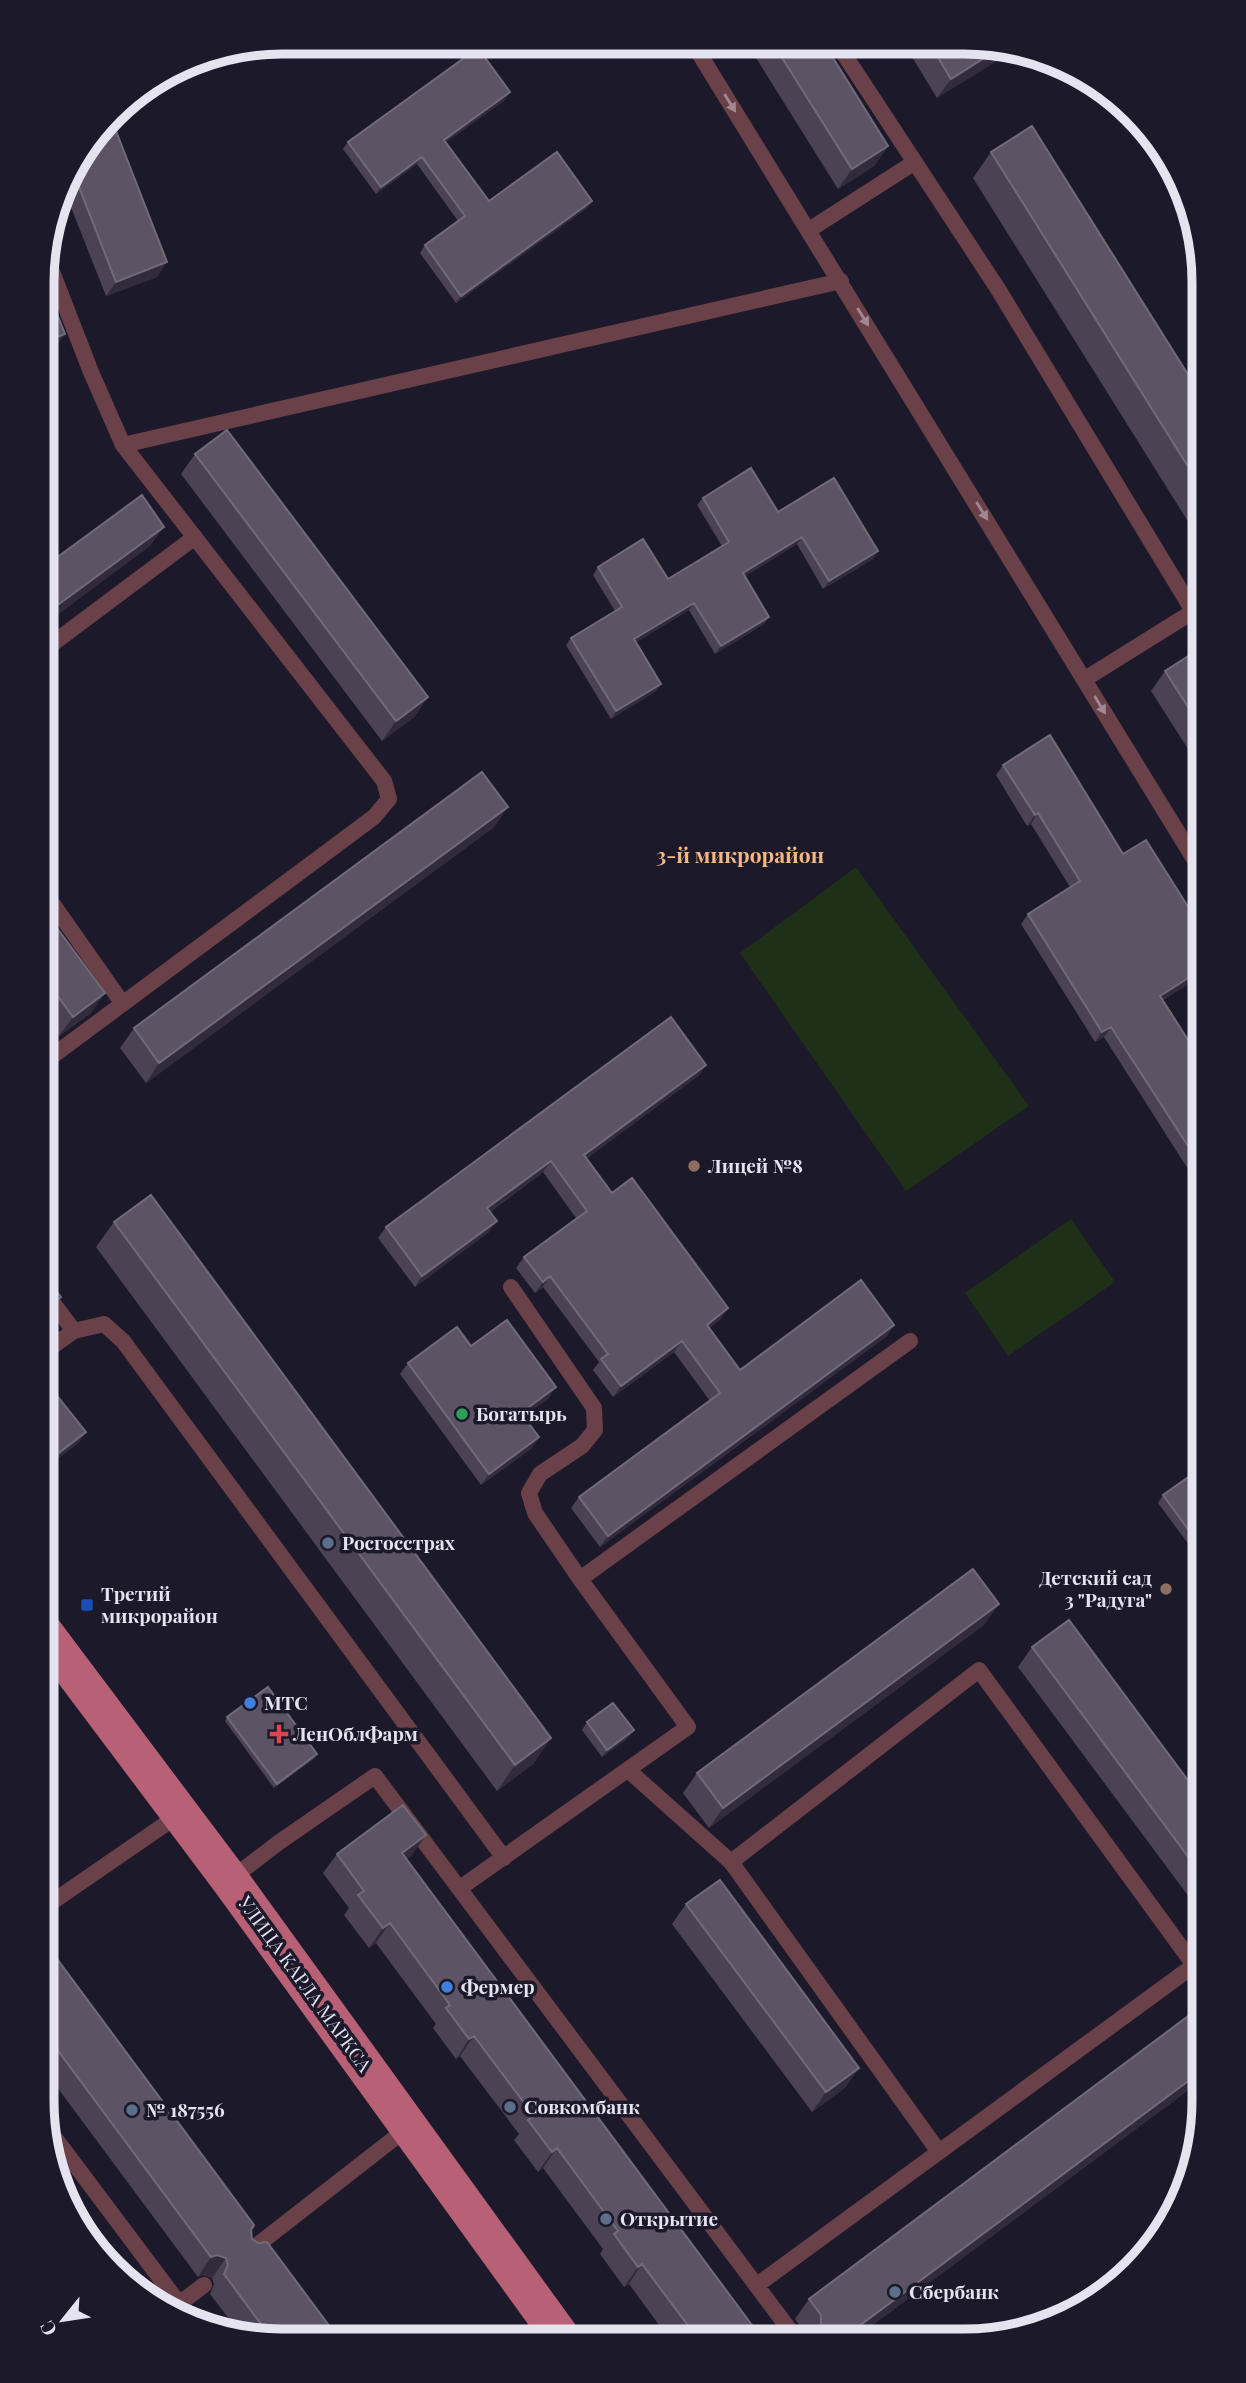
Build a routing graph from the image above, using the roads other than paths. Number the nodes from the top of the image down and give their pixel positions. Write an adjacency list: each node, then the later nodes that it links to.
1 (700, 54): 4 (lane, one-way to 4)
2 (850, 54): 3 (lane)
3 (915, 162): 4 (lane); 9 (lane)
4 (809, 230): 6 (lane)
5 (54, 278): 7 (lane)
6 (841, 281): 7 (lane); 12 (lane, one-way to 12)
7 (123, 445): 8 (lane)
8 (195, 537): 11 (lane); 15 (lane)
9 (1192, 607)
10 (1192, 612): 12 (lane)
11 (54, 643)
12 (1085, 679): 13 (lane, one-way to 13)
13 (1192, 855)
14 (54, 906): 15 (lane)
15 (123, 1004): 16 (lane)
16 (54, 1055)
17 (511, 1287): 22 (lane)
18 (54, 1305): 19 (lane)
19 (74, 1331): 21 (lane); 26 (lane)
20 (910, 1342): 22 (lane)
21 (54, 1345)
22 (580, 1579): 24 (lane)
23 (54, 1646): 25 (main road, УЛИЦА КАРЛА МАРКСА)
24 (628, 1770): 26 (lane); 27 (lane)
25 (180, 1814): 28 (main road, УЛИЦА КАРЛА МАРКСА); 30 (lane)
26 (503, 1858): 29 (lane)
27 (731, 1862): 31 (lane); 35 (lane)
28 (230, 1880): 29 (lane); 33 (main road, УЛИЦА КАРЛА МАРКСА)
29 (460, 1888): 38 (lane)
30 (54, 1901)
31 (1191, 1951)
32 (1191, 1967): 35 (lane)
33 (410, 2126): 36 (lane); 41 (main road, УЛИЦА КАРЛА МАРКСА)
34 (59, 2143): 40 (lane)
35 (939, 2152): 38 (lane)
36 (247, 2253)
37 (204, 2285): 40 (lane)
38 (757, 2285): 42 (lane)
39 (174, 2301): 40 (lane)
40 (180, 2303)
41 (555, 2329)
42 (790, 2329)

